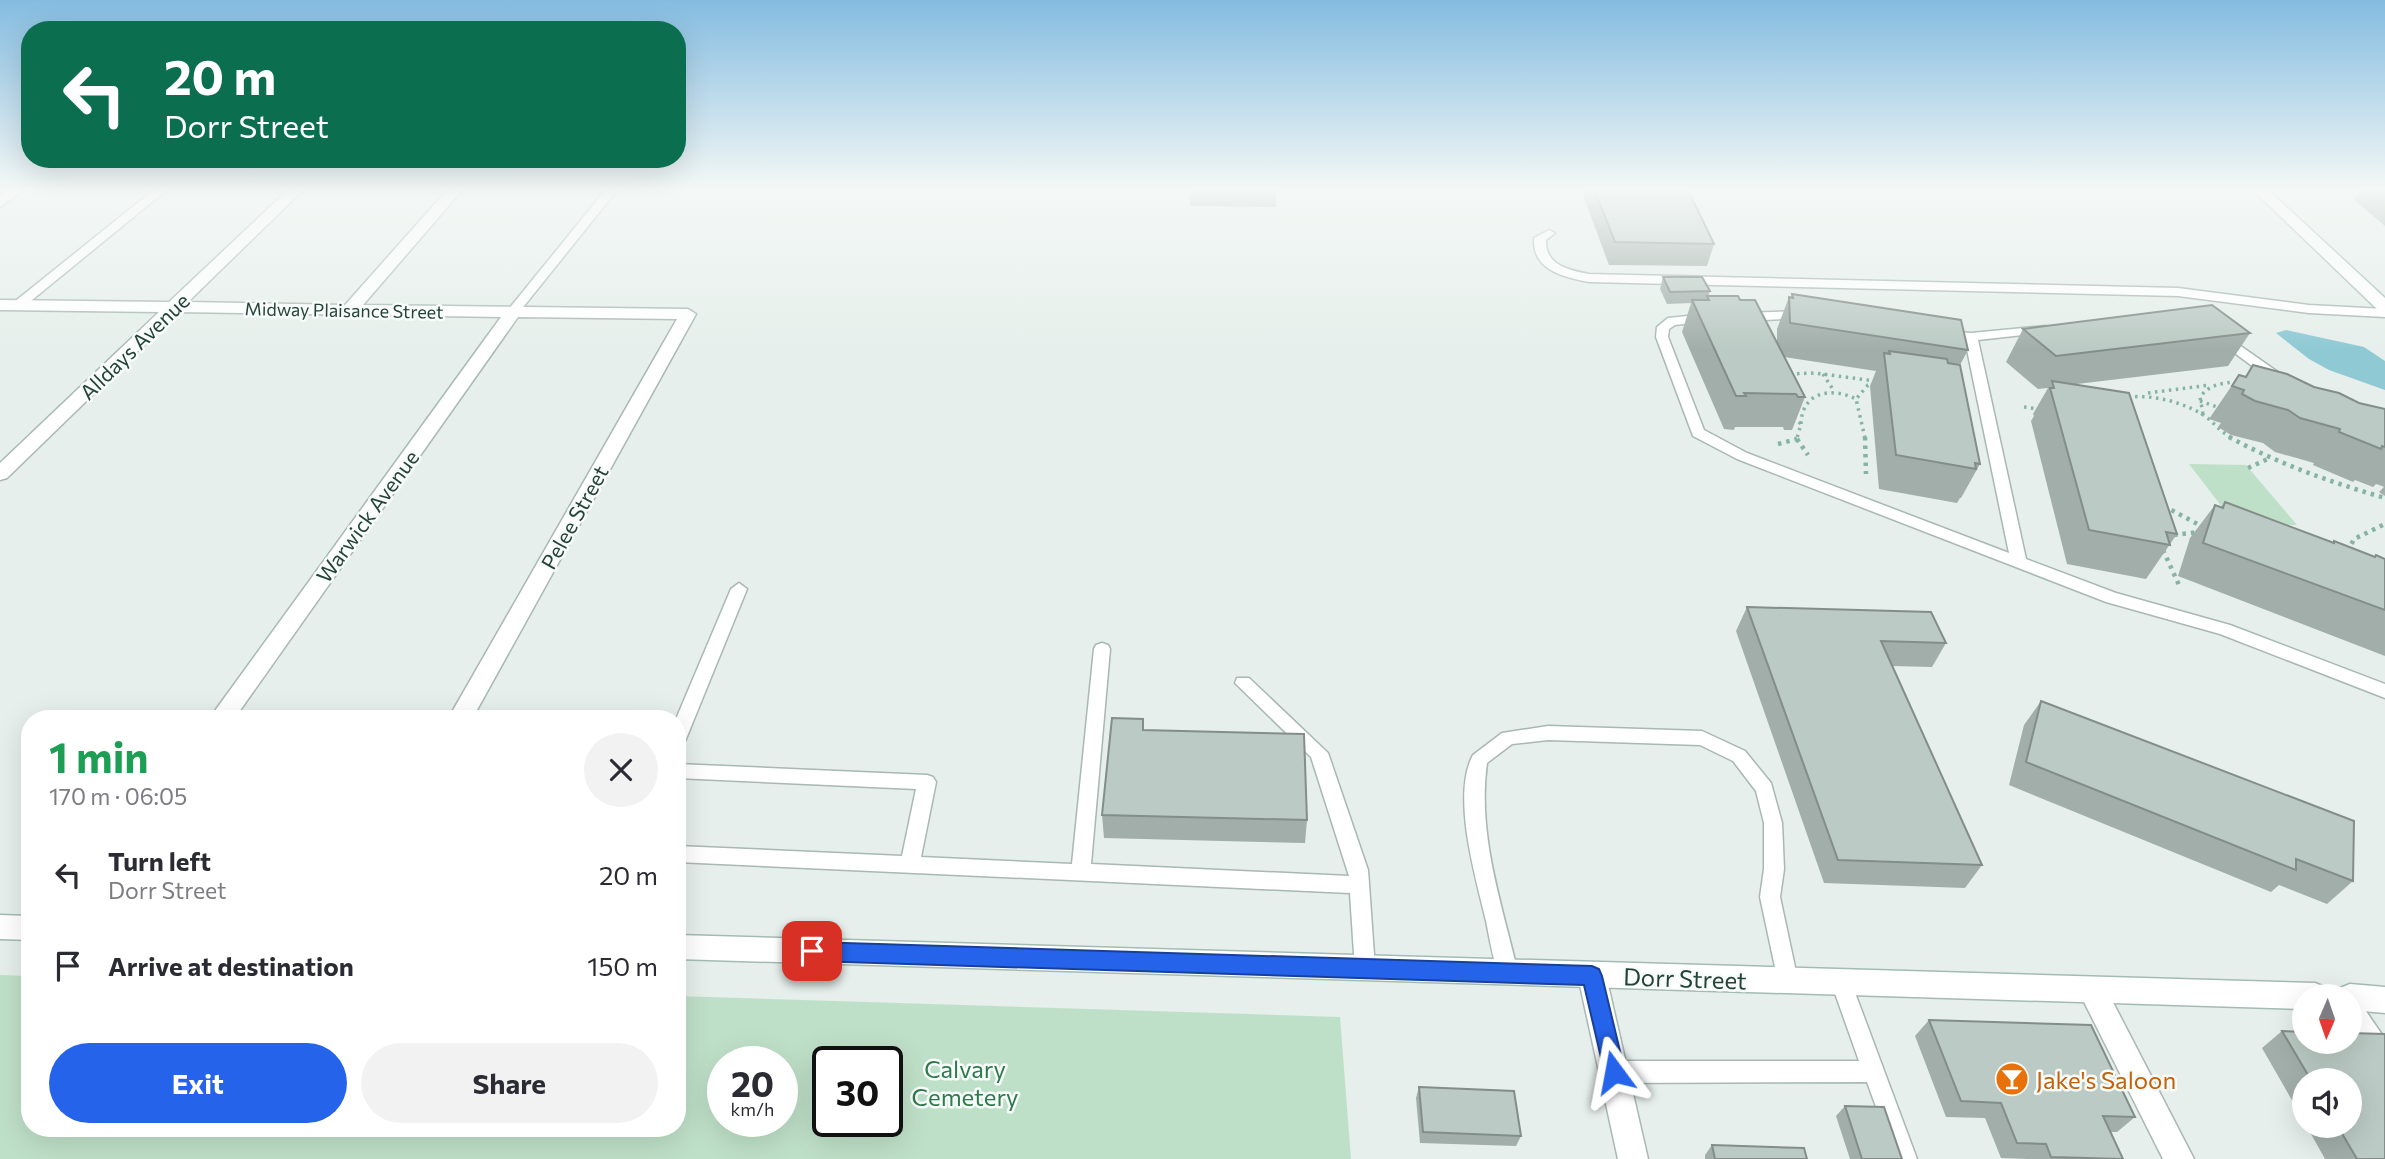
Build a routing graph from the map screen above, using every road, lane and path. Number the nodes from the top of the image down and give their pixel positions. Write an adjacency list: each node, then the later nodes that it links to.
1 (92, 242): 7 (lane)
2 (242, 242): 9 (street, Alldays Avenue)
3 (409, 242): 10 (street)
4 (569, 242): 11 (lane)
5 (1539, 242): 12 (lane)
6 (2316, 242): 8 (street)
7 (8, 306): 9 (street, Midway Plaisance Street)
8 (2385, 306)
9 (174, 308): 10 (street, Midway Plaisance Street); 42 (street, Alldays Avenue)
10 (349, 310): 11 (street, Midway Plaisance Street)
11 (512, 313): 13 (street, Midway Plaisance Street); 54 (street, Warwick Avenue)
12 (2385, 313)
13 (688, 314): 55 (street, Pelee Street)
14 (1813, 316): 48 (lane)
15 (2054, 327): 18 (lane)
16 (2214, 331): 25 (lane)
17 (1932, 333): 18 (lane)
18 (1971, 337): 48 (lane)
19 (1789, 368): 20 (path)
20 (1794, 372): 21 (path); 22 (path)
21 (1823, 374): 26 (path); 29 (path)
22 (1782, 378)
23 (2239, 382): 24 (path)
24 (2210, 385): 27 (path); 30 (path)
25 (2290, 386)
26 (1834, 391): 29 (path); 36 (path)
27 (2143, 394): 28 (path); 35 (path)
28 (2123, 398)
29 (1856, 399): 43 (path)
30 (2200, 401): 32 (path); 35 (path)
31 (2024, 407): 34 (path)
32 (2224, 409)
33 (1790, 410): 36 (path)
34 (2041, 410)
35 (2203, 415): 40 (path)
36 (1801, 424): 37 (path)
37 (1797, 439): 38 (path); 39 (path)
38 (1778, 444)
39 (1808, 455)
40 (2270, 458): 41 (path); 44 (path)
41 (2248, 468)
42 (0, 474)
43 (1866, 474)
44 (2385, 498)
45 (2161, 503): 49 (path)
46 (2385, 524): 47 (path)
47 (2350, 559)
48 (2019, 562): 53 (lane)
49 (2179, 585)
50 (739, 589): 56 (lane)
51 (1102, 649): 60 (lane)
52 (1243, 683): 61 (lane)
53 (2385, 691)
54 (227, 710)
55 (465, 710)
56 (686, 717)
57 (686, 771): 59 (lane)
58 (686, 854): 59 (lane)
59 (911, 865): 60 (lane)
60 (1081, 873): 61 (lane)
61 (1359, 886): 65 (lane)
62 (0, 927): 63 (street)
63 (21, 928)
64 (686, 947): 65 (street, Dorr Street)
65 (1365, 969): 66 (street, Dorr Street)
66 (1508, 973): 67 (street, Dorr Street); 68 (lane)
67 (1592, 976): 68 (street, Dorr Street); 77 (street)
68 (1788, 981): 69 (street, Dorr Street)
69 (1841, 982): 70 (street, Dorr Street); 76 (lane)
70 (2092, 990): 71 (street, Dorr Street); 80 (street)
71 (2292, 995)
72 (2362, 998): 73 (street)
73 (2385, 1000)
74 (2362, 1023): 75 (lane)
75 (2385, 1057)
76 (1874, 1071): 77 (lane); 79 (lane)
77 (1614, 1072): 78 (street)
78 (1633, 1159)
79 (1906, 1159)
80 (2179, 1159)

